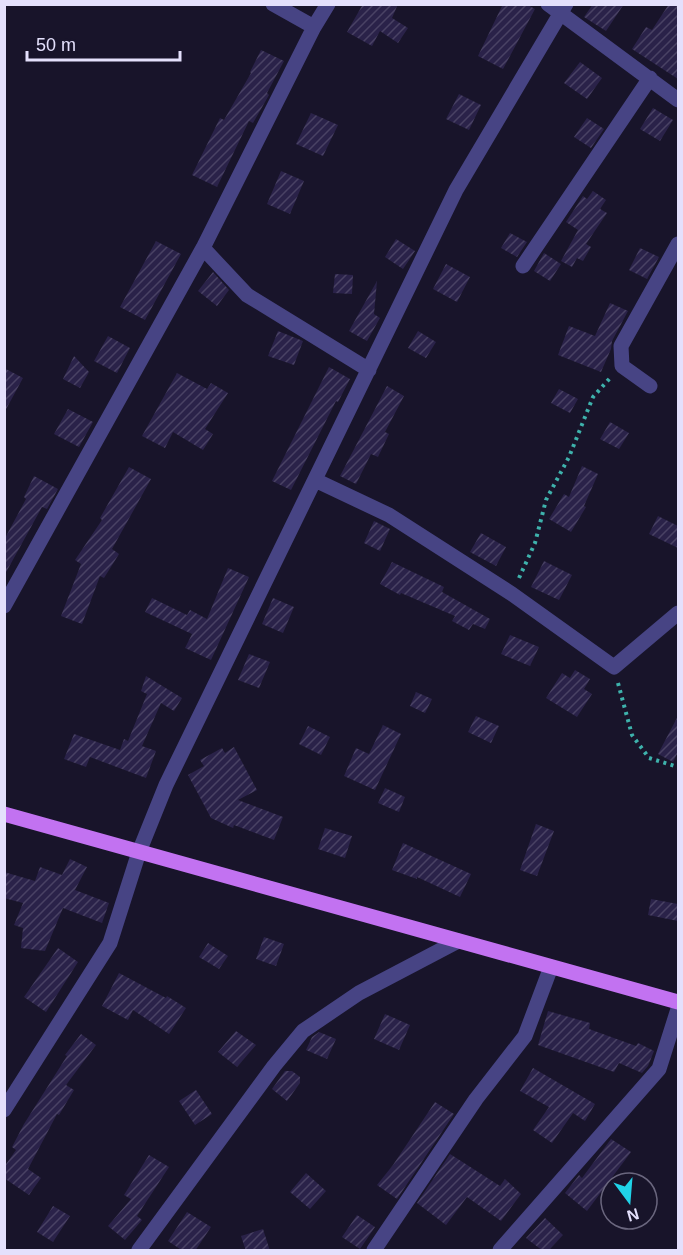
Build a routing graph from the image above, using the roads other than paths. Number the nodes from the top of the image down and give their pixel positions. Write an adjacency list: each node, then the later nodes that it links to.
1 (273, 4): 5 (street)
2 (328, 4): 5 (street)
3 (548, 4): 4 (street)
4 (564, 9): 6 (street); 11 (street)
5 (314, 27): 9 (street)
6 (650, 78): 7 (street); 10 (street)
7 (678, 100)
8 (678, 244): 12 (street)
9 (203, 248): 11 (street); 14 (street)
10 (523, 266)
11 (369, 370): 13 (street)
12 (650, 386)
13 (315, 480): 15 (street); 17 (street)
14 (4, 606)
15 (678, 613)
16 (4, 814): 17 (main road)
17 (139, 852): 18 (main road); 22 (street)
18 (458, 941): 19 (main road); 23 (street)
19 (550, 967): 20 (main road); 24 (street)
20 (678, 1002)
21 (678, 1009): 25 (street)
22 (4, 1110)
23 (139, 1251)
24 (374, 1251)
25 (500, 1251)

